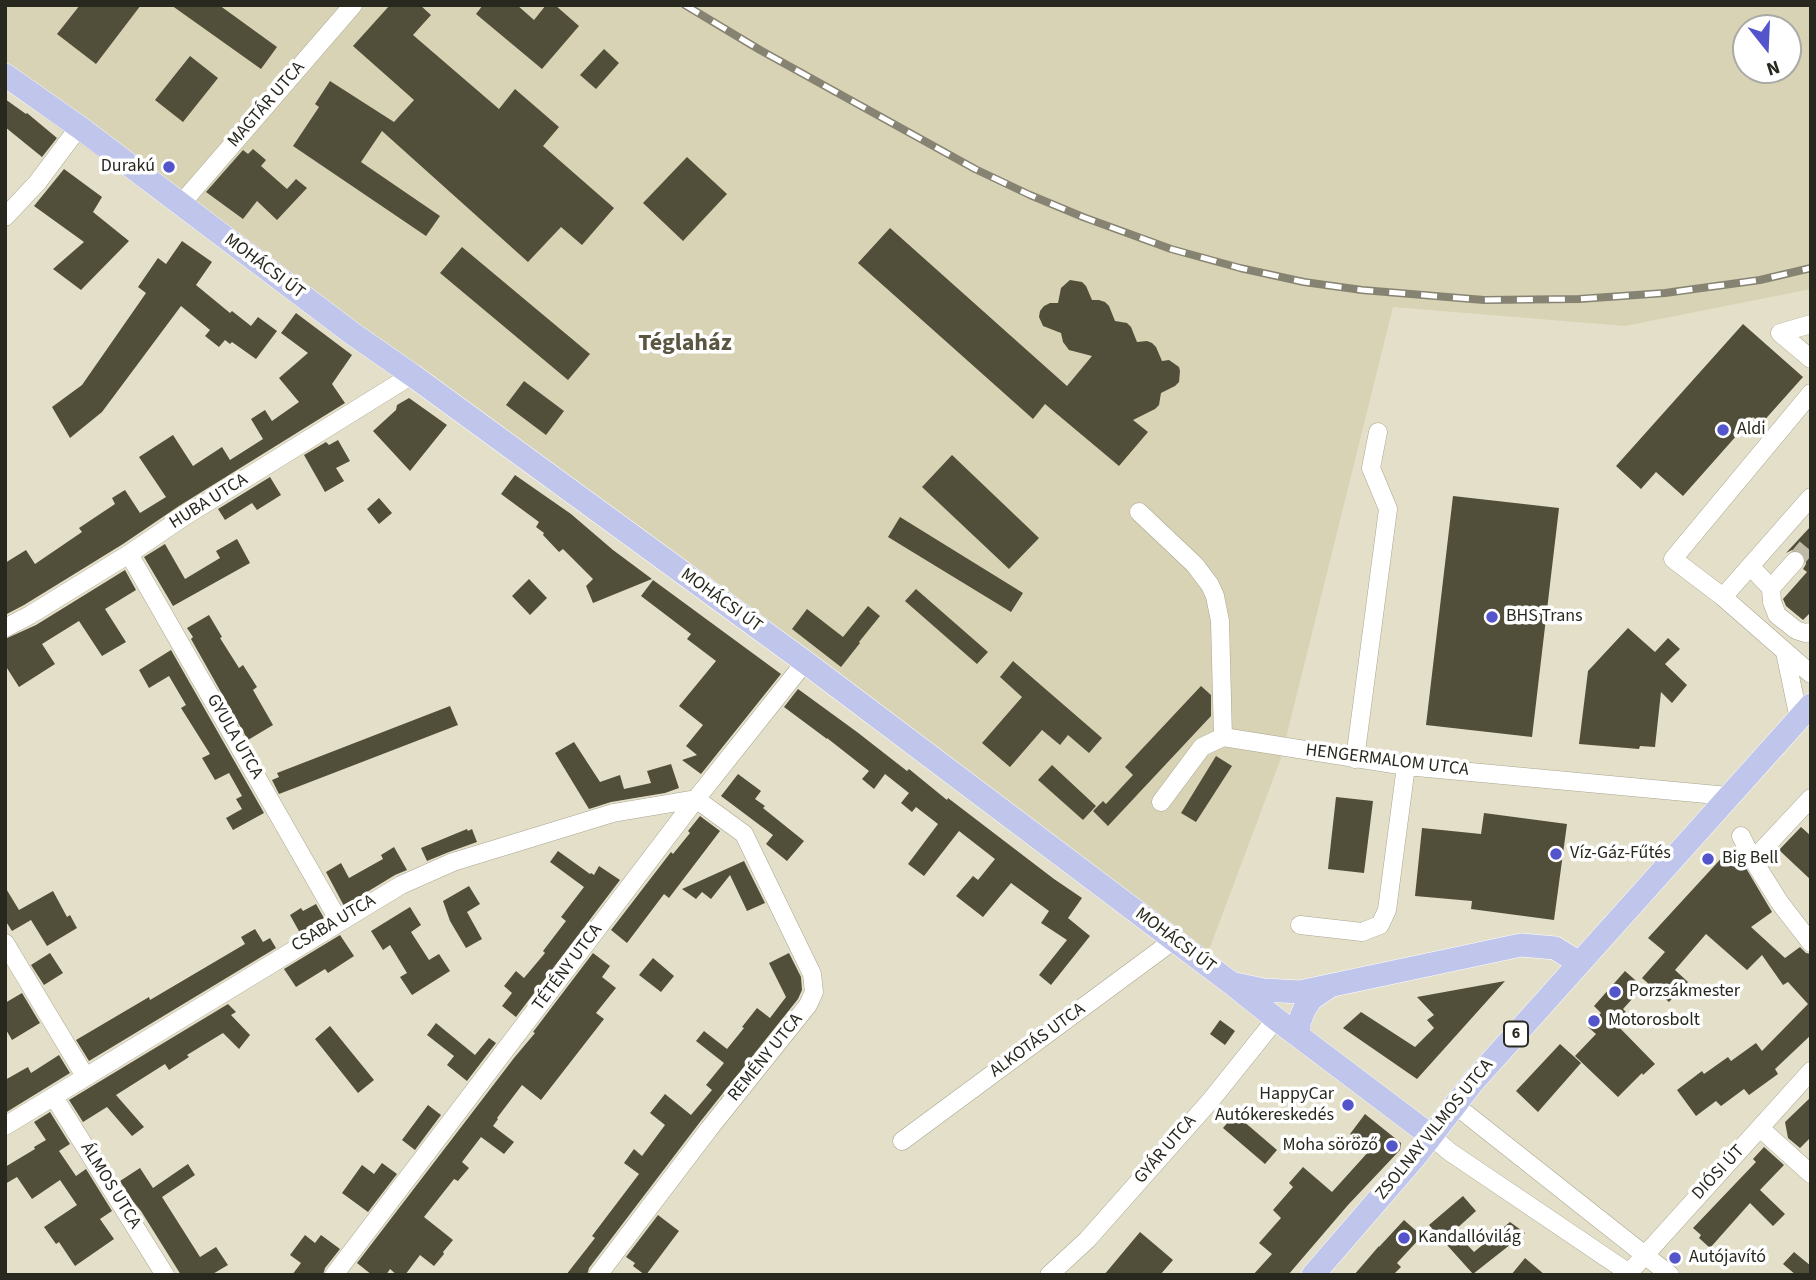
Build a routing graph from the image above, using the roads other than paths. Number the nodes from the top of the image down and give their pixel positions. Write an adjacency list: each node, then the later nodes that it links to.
1 (353, 5): 4 (street, MAGTÁR UTCA)
2 (5, 75): 3 (main road, MOHÁCSI ÚT)
3 (79, 127): 4 (main road, MOHÁCSI ÚT); 5 (street)
4 (181, 204): 8 (main road, MOHÁCSI ÚT)
5 (5, 217)
6 (1811, 324): 7 (street)
7 (1811, 359)
8 (412, 375): 13 (street, HUBA UTCA); 21 (main road, MOHÁCSI ÚT)
9 (1811, 393): 17 (street)
10 (1378, 432): 25 (street)
11 (1811, 497): 15 (street)
12 (1139, 512): 24 (street)
13 (129, 554): 18 (street, HUBA UTCA); 33 (street, GYULA UTCA)
14 (1795, 561): 16 (street)
15 (1751, 566): 16 (street); 17 (street)
16 (1771, 587): 19 (street)
17 (1723, 597): 20 (street)
18 (5, 628)
19 (1811, 632)
20 (1786, 652): 22 (street); 23 (street)
21 (804, 662): 28 (street, TÉTÉNY UTCA); 35 (main road, MOHÁCSI ÚT)
22 (1811, 674)
23 (1805, 712): 27 (main road, ZSOLNAY VILMOS UTCA / 6)
24 (1223, 737): 25 (street, HENGERMALOM UTCA); 29 (street)
25 (1355, 759): 26 (street, HENGERMALOM UTCA)
26 (1406, 766): 27 (street, HENGERMALOM UTCA); 34 (street)
27 (1728, 796): 38 (main road, ZSOLNAY VILMOS UTCA / 6)
28 (696, 799): 33 (street, CSABA UTCA); 55 (street, TÉTÉNY UTCA); 56 (street, REMÉNY UTCA)
29 (1161, 802)
30 (1809, 804): 32 (street)
31 (1741, 836): 32 (street)
32 (1753, 860): 37 (street)
33 (339, 921): 44 (street, CSABA UTCA)
34 (1300, 925)
35 (1174, 940): 39 (main road, MOHÁCSI ÚT); 50 (street, ALKOTÁS UTCA)
36 (5, 943): 44 (street)
37 (1811, 943)
38 (1579, 963): 40 (main road); 46 (main road, ZSOLNAY VILMOS UTCA / 6)
39 (1231, 983): 40 (main road); 41 (main road, MOHÁCSI ÚT)
40 (1328, 986): 42 (main road)
41 (1276, 1019): 42 (main road, MOHÁCSI ÚT); 57 (street, GYÁR UTCA)
42 (1299, 1036): 49 (main road, MOHÁCSI ÚT)
43 (1811, 1071): 48 (street, DIÓSI ÚT)
44 (85, 1076): 45 (street, CSABA UTCA)
45 (54, 1097): 47 (street, CSABA UTCA); 54 (street, ÁLMOS UTCA)
46 (1455, 1105): 49 (main road, ZSOLNAY VILMOS UTCA / 6); 52 (street)
47 (5, 1126)
48 (1760, 1128): 51 (street); 52 (street, DIÓSI ÚT)
49 (1432, 1136): 53 (street); 58 (main road, ZSOLNAY VILMOS UTCA / 6)
50 (902, 1141)
51 (1811, 1174)
52 (1644, 1254): 53 (street, DIÓSI ÚT); 59 (street)
53 (1629, 1274)
54 (165, 1275)
55 (334, 1275)
56 (598, 1275)
57 (1049, 1275)
58 (1313, 1275)
59 (1670, 1275)

